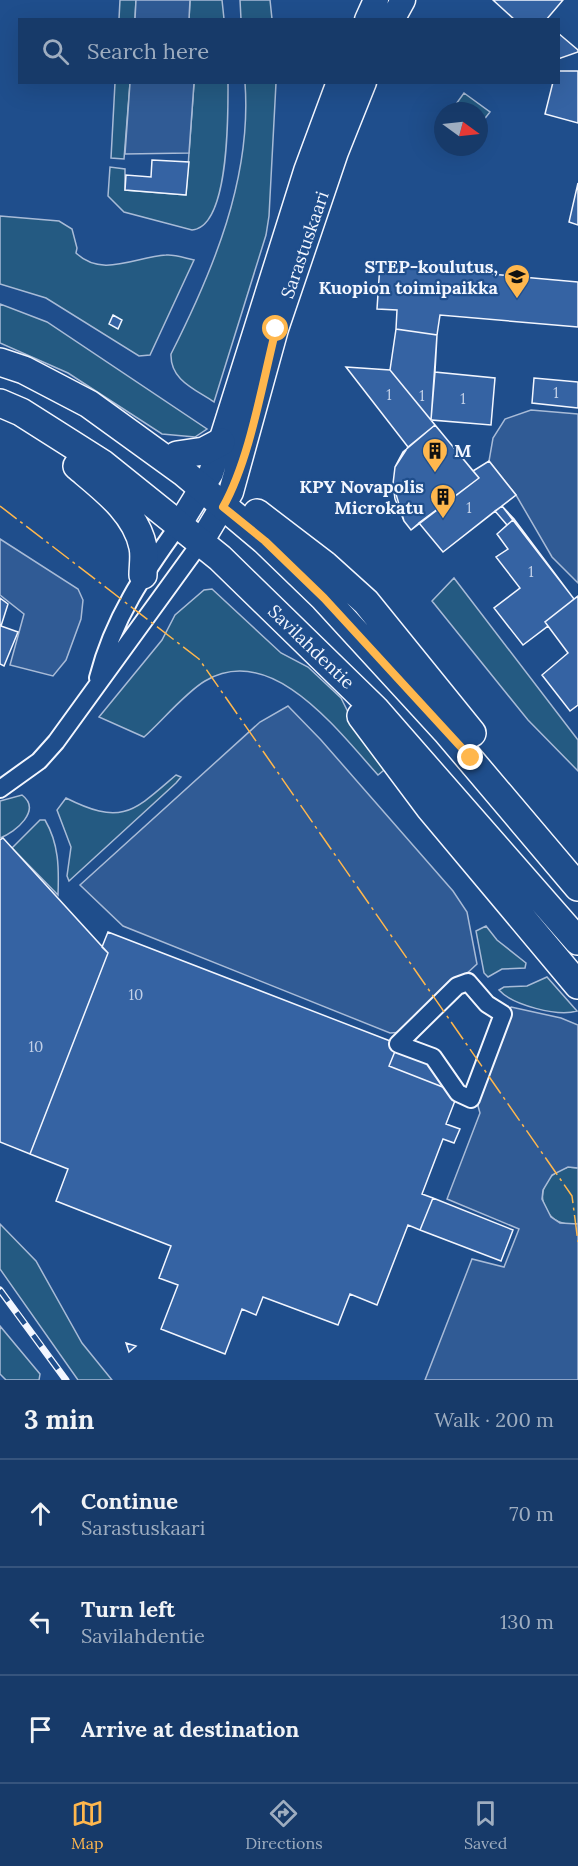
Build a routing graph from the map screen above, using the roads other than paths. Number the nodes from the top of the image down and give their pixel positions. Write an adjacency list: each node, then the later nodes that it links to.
1 (403, 0): 2 (street)
2 (376, 11)
3 (338, 84): 7 (street, Sarastuskaari)
4 (363, 84): 11 (street, Sarastuskaari)
5 (0, 362): 8 (main road, Savilahdentie)
6 (10, 407): 12 (main road, Savilahdentie); 14 (main road)
7 (221, 442): 9 (main road); 10 (street, Sarastuskaari)
8 (147, 445): 9 (main road); 10 (main road, Savilahdentie)
9 (177, 455): 10 (main road)
10 (206, 483): 11 (main road, Savilahdentie); 12 (street, Sarastuskaari)
11 (227, 500): 13 (street, Sarastuskaari); 18 (main road, Savilahdentie)
12 (179, 525): 13 (main road, Savilahdentie); 14 (street)
13 (201, 542): 15 (main road, Savilahdentie); 16 (street)
14 (142, 575): 16 (street)
15 (337, 673): 20 (main road, Savilahdentie); 21 (main road)
16 (95, 690): 17 (street)
17 (0, 789)
18 (568, 861): 19 (main road, Savilahdentie)
19 (578, 887)
20 (578, 941)
21 (578, 985)
22 (503, 1014): 22 (street)

